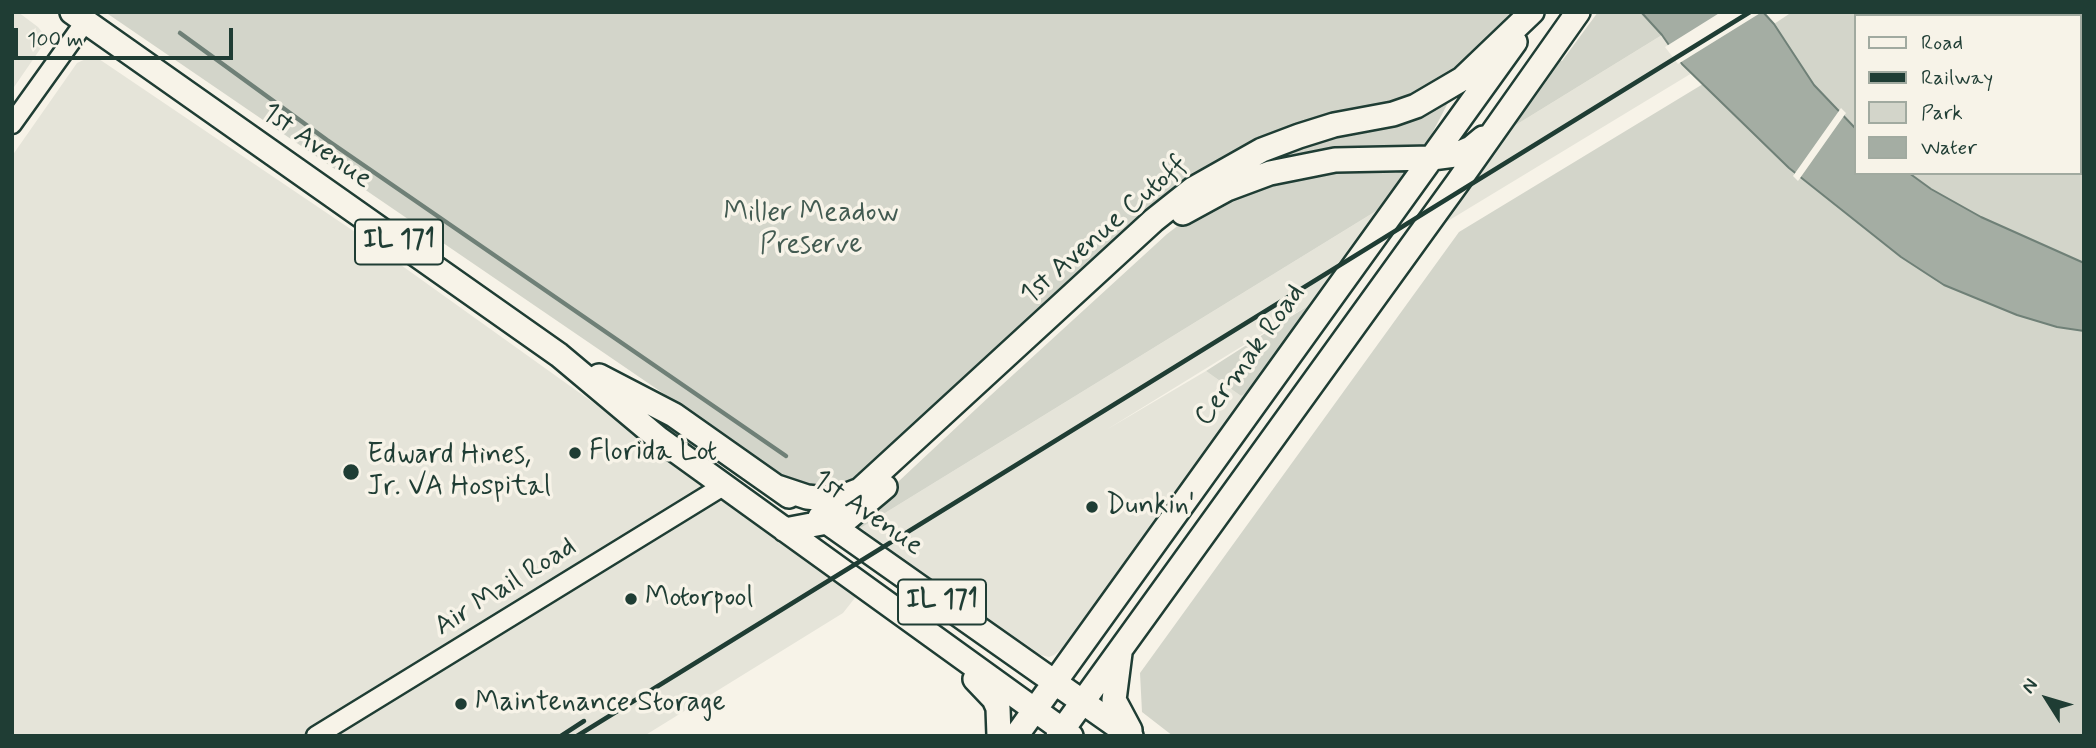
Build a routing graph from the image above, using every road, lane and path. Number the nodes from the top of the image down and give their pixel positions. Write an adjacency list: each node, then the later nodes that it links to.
1 (1534, 12): 6 (main road, Cermak Road); 8 (main road, 1st Avenue Cutoff)
2 (1578, 12): 5 (main road)
3 (78, 17): 4 (street); 7 (main road, 1st Avenue / IL 171)
4 (12, 124)
5 (1496, 127): 6 (main road, 1st Avenue Cutoff); 13 (main road)
6 (1432, 158): 10 (main road, 1st Avenue Cutoff); 14 (main road, Cermak Road)
7 (559, 355): 8 (main road, 1st Avenue / IL 171); 9 (main road, 1st Avenue / IL 171)
8 (777, 487): 10 (main road, 1st Avenue / IL 171)
9 (715, 491): 11 (main road, 1st Avenue / IL 171); 18 (street, Air Mail Road)
10 (829, 523): 11 (main road, 1st Avenue Cutoff); 14 (main road, 1st Avenue / IL 171)
11 (785, 530): 12 (main road, 1st Avenue / IL 171)
12 (945, 645): 16 (main road, 1st Avenue / IL 171); 19 (main road)
13 (1121, 649): 15 (main road); 21 (main road)
14 (1056, 681): 15 (main road, 1st Avenue / IL 171); 16 (main road, Cermak Road)
15 (1083, 701): 17 (main road); 21 (main road, 1st Avenue / IL 171)
16 (1035, 710): 17 (main road, 1st Avenue / IL 171); 20 (main road, Cermak Road)
17 (1064, 734)
18 (316, 736)
19 (999, 736)
20 (1016, 736)
21 (1132, 736)

